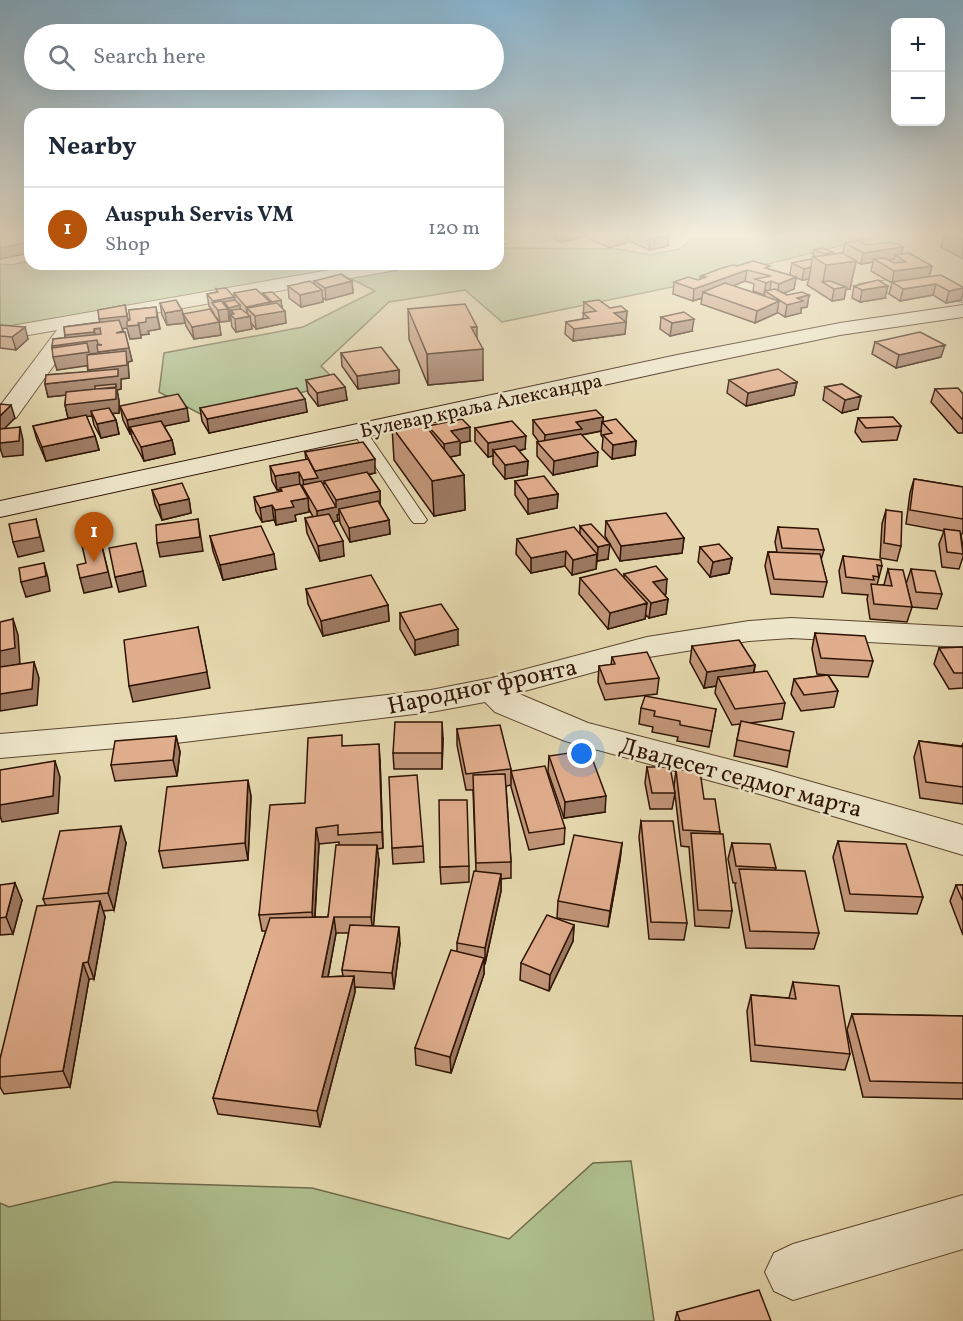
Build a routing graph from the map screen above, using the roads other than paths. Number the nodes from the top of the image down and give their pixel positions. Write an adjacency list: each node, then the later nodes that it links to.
1 (220, 296): 3 (street)
2 (963, 310): 6 (street, Булевар краља Александра)
3 (74, 322): 4 (street); 5 (street)
4 (0, 334)
5 (7, 413)
6 (358, 431): 7 (street, Булевар краља Александра); 8 (lane)
7 (0, 508)
8 (418, 520)
9 (963, 637): 10 (street, Народног фронта)
10 (492, 689): 11 (street, Народног фронта); 12 (street, Двадесет седмог марта)
11 (0, 746)
12 (963, 840)
13 (963, 1222): 14 (street)
14 (794, 1272)

